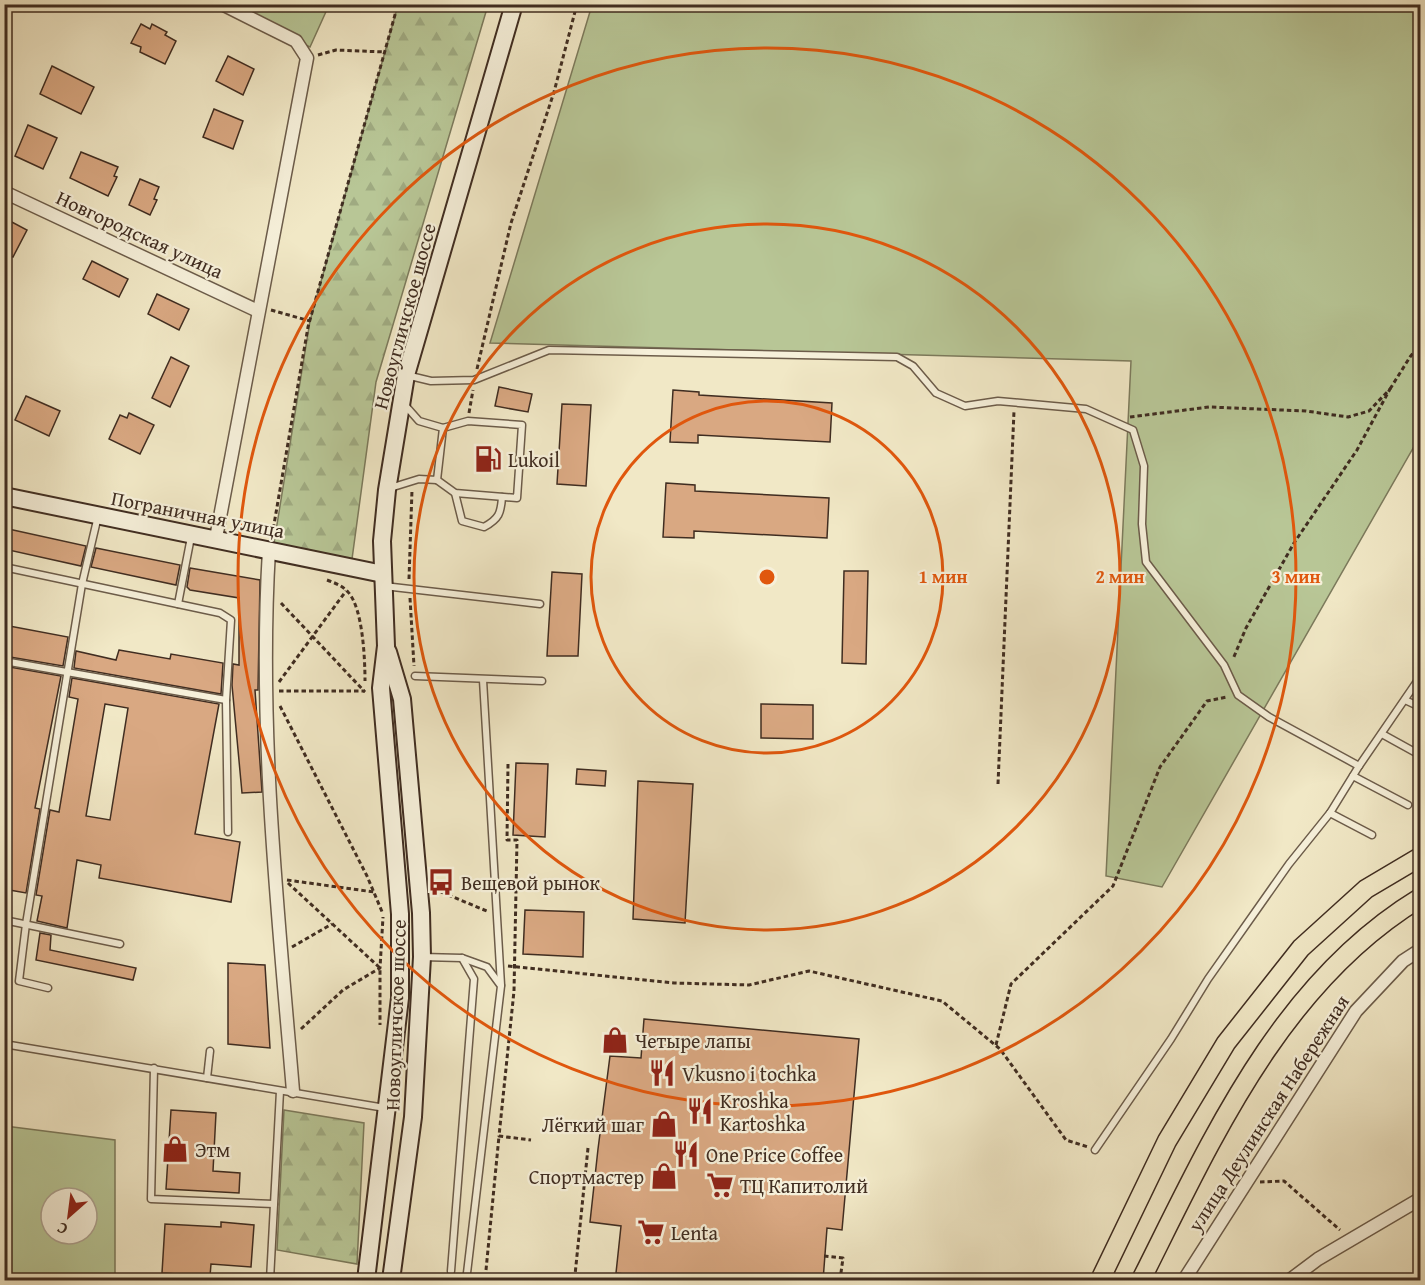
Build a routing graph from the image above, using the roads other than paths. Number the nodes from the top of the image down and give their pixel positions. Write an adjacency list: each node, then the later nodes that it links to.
1 (222, 4): 4 (street)
2 (514, 4): 5 (main road, Новоугличское шоссе)
3 (4, 192): 4 (street, Новгородская улица)
4 (258, 309): 15 (street)
5 (405, 375): 6 (main road, Новоугличское шоссе); 34 (lane)
6 (400, 399): 7 (lane); 9 (main road, Новоугличское шоссе)
7 (443, 428): 8 (lane); 12 (lane)
8 (437, 480): 9 (lane); 10 (lane)
9 (387, 489): 18 (main road, Новоугличское шоссе)
10 (455, 493): 12 (lane); 12 (lane)
11 (4, 496): 13 (main road, Пограничная улица)
12 (502, 497)
13 (98, 515): 14 (main road, Пограничная улица); 19 (lane)
14 (192, 534): 15 (main road, Пограничная улица); 20 (lane)
15 (216, 538): 16 (main road, Пограничная улица)
16 (269, 550): 18 (main road, Пограничная улица); 54 (street)
17 (4, 567): 19 (lane)
18 (383, 580): 21 (lane); 22 (main road, Новоугличское шоссе)
19 (82, 584): 20 (lane); 24 (lane)
20 (178, 604): 29 (lane)
21 (540, 604)
22 (386, 646): 46 (main road, Новоугличское шоссе); 55 (main road, Новоугличское шоссе)
23 (4, 661): 24 (lane)
24 (68, 672): 29 (lane); 43 (lane)
25 (415, 676): 27 (lane)
26 (1420, 677): 30 (lane)
27 (483, 680): 28 (lane); 48 (lane)
28 (542, 681)
29 (226, 699): 38 (lane)
30 (1405, 700): 31 (lane); 32 (lane)
31 (1420, 708)
32 (1382, 734): 33 (lane); 34 (lane)
33 (1420, 755)
34 (1359, 766): 35 (lane)
35 (1353, 776): 36 (lane); 37 (lane)
36 (1408, 804)
37 (1330, 813): 39 (lane); 56 (lane)
38 (228, 832)
39 (1372, 835)
40 (1420, 857): 64 (main road)
41 (1420, 898): 65 (main road)
42 (4, 920): 43 (lane)
43 (26, 924): 44 (lane); 49 (lane)
44 (120, 944)
45 (1420, 950): 66 (street, улица Деулинская Набережная)
46 (422, 957): 47 (lane); 63 (main road, Новоугличское шоссе)
47 (462, 958): 48 (lane); 59 (lane)
48 (501, 986): 60 (lane)
49 (48, 988)
50 (4, 1044): 52 (lane)
51 (210, 1051): 53 (lane)
52 (154, 1068): 53 (lane); 58 (lane)
53 (207, 1078): 54 (lane)
54 (287, 1091): 55 (lane); 58 (lane)
55 (388, 1108): 62 (main road, Новоугличское шоссе)
56 (1095, 1150)
57 (1420, 1199): 67 (street)
58 (274, 1204): 61 (lane)
59 (451, 1271)
60 (468, 1273)
61 (270, 1281)
62 (366, 1281)
63 (391, 1281)
64 (1100, 1281)
65 (1141, 1281)
66 (1184, 1281)
67 (1290, 1281)

